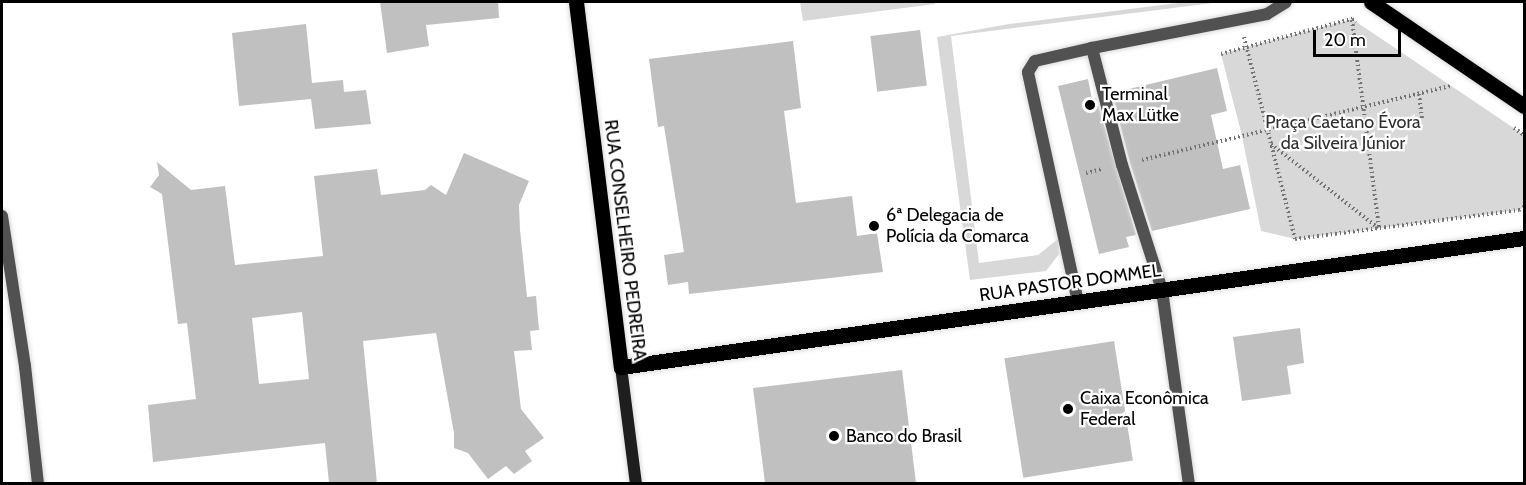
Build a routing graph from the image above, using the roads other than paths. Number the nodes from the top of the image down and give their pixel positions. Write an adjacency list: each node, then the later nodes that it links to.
1 (576, 2): 10 (main road, RUA CONSELHEIRO PEDREIRA)
2 (1286, 2): 4 (street)
3 (1371, 2): 5 (main road)
4 (1092, 48): 8 (street); 9 (street)
5 (1524, 106)
6 (2, 216): 11 (street)
7 (1524, 238): 8 (main road, RUA PASTOR DOMMEL)
8 (1162, 290): 9 (main road, RUA PASTOR DOMMEL); 13 (street)
9 (1078, 302): 10 (main road, RUA PASTOR DOMMEL)
10 (621, 367): 12 (street, RUA CONSELHEIRO PEDREIRA)
11 (38, 483)
12 (636, 483)
13 (1189, 483)

